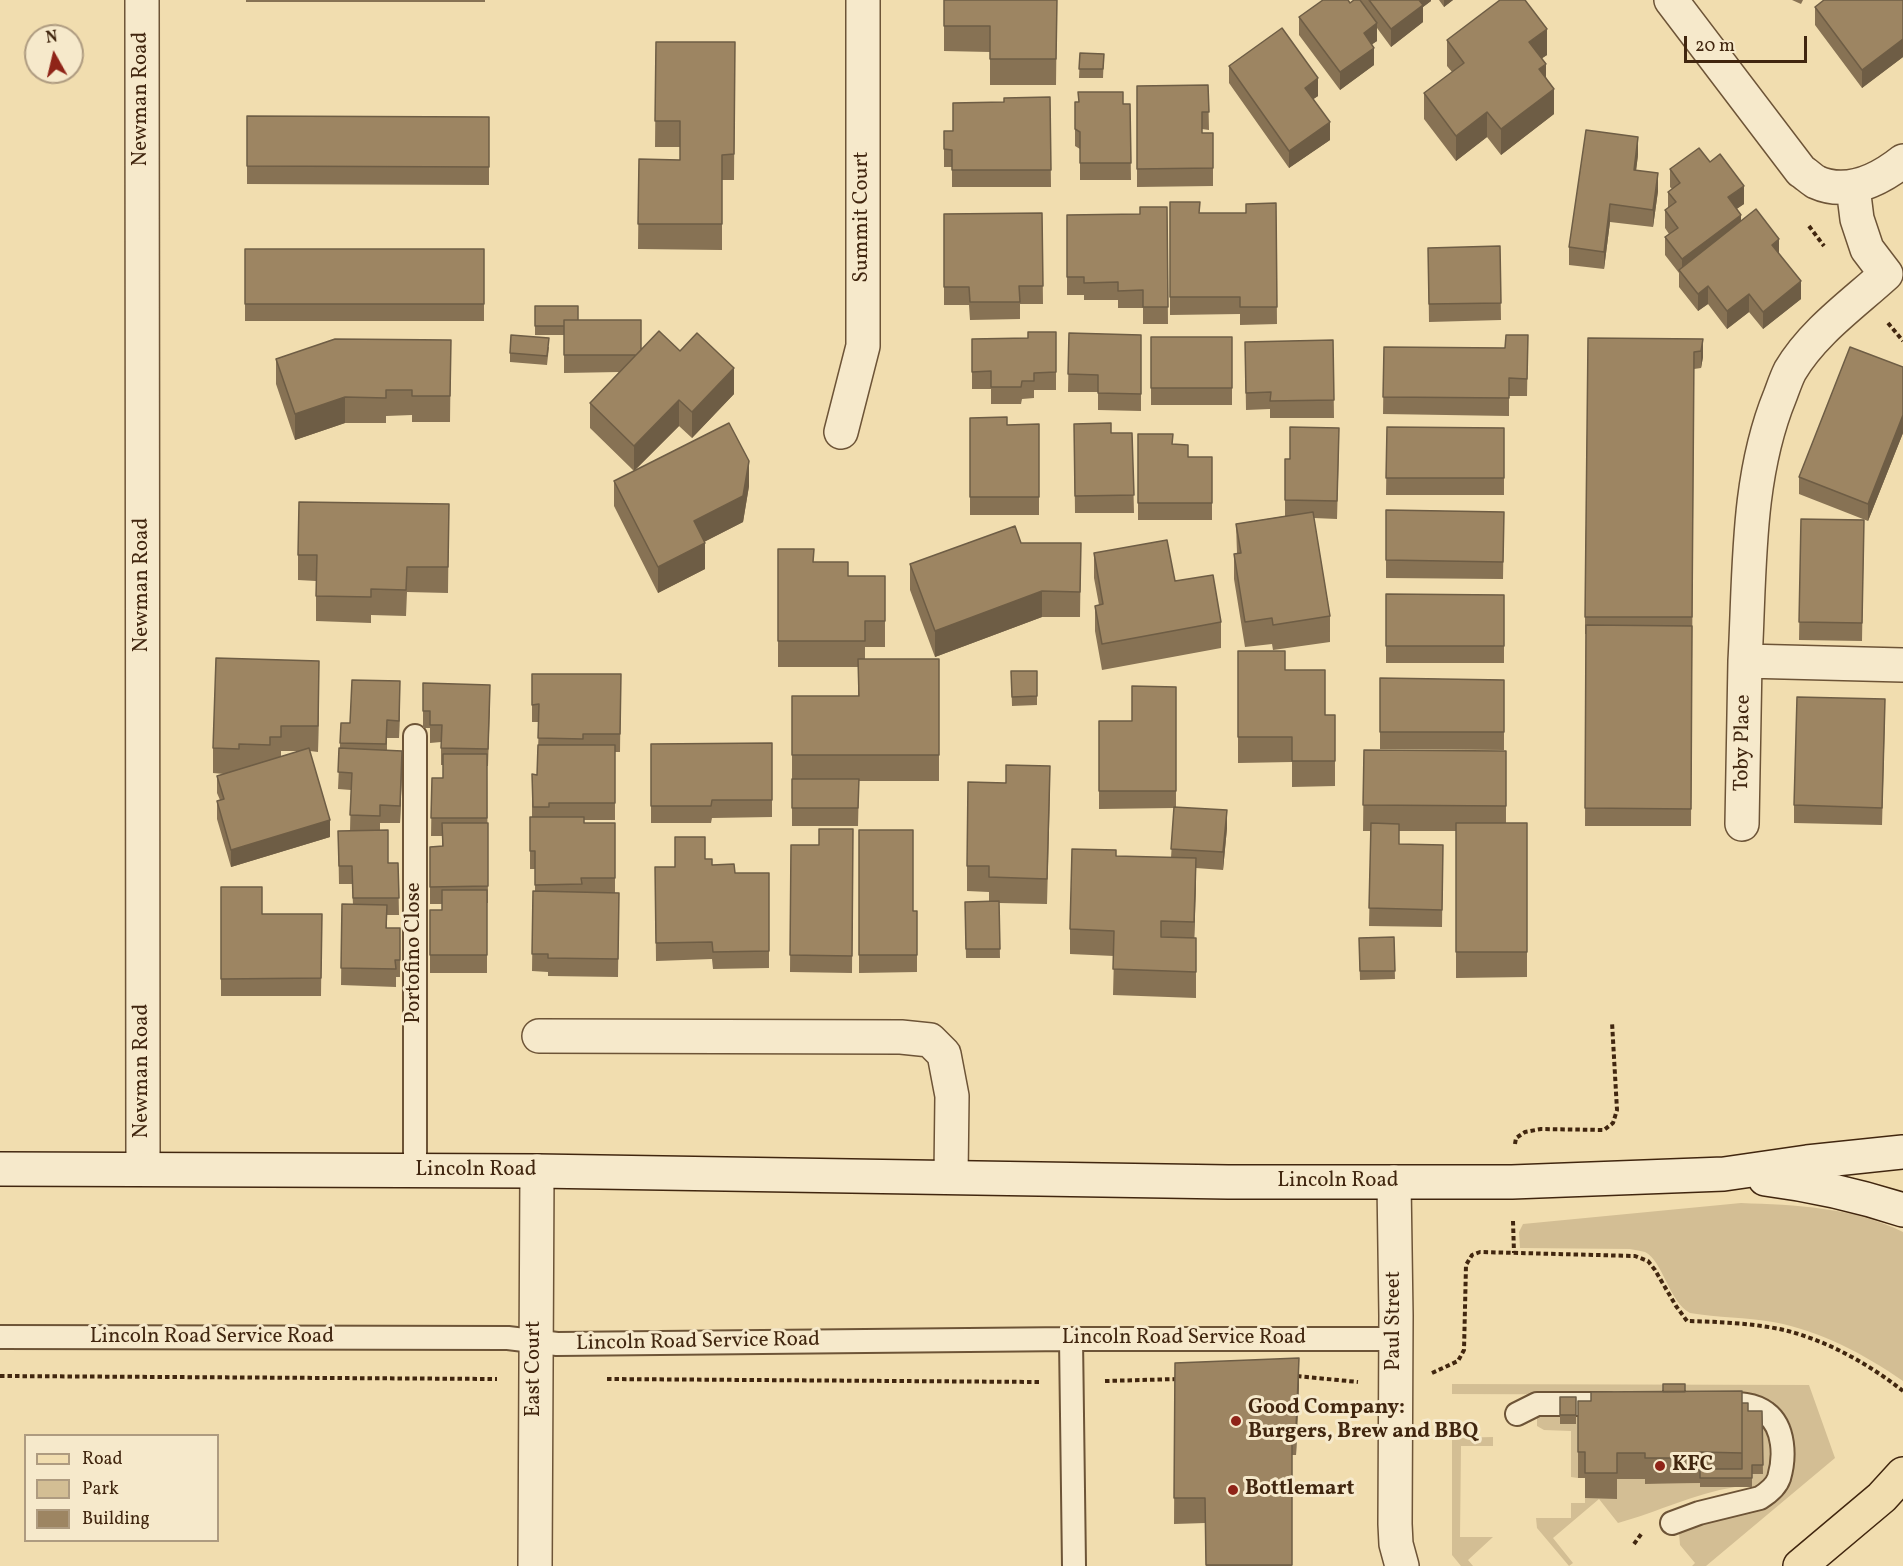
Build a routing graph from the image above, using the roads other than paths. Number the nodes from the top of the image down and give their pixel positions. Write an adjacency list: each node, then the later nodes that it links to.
1 (142, 0): 14 (street, Newman Road)
2 (863, 0): 6 (street, Summit Court)
3 (1671, 0): 5 (street)
4 (1903, 161): 5 (street)
5 (1853, 187): 7 (street, Toby Place)
6 (841, 432)
7 (1746, 661): 8 (street); 10 (street, Toby Place)
8 (1903, 664)
9 (415, 736): 15 (lane, Portofino Close)
10 (1742, 824)
11 (539, 1036): 18 (street)
12 (1903, 1152): 17 (street, Lincoln Road)
13 (0, 1169): 14 (street, Lincoln Road)
14 (143, 1169): 15 (street, Lincoln Road)
15 (415, 1171): 16 (street, Lincoln Road)
16 (537, 1171): 18 (street, Lincoln Road); 24 (street, East Court)
17 (1724, 1174): 19 (street, Lincoln Road); 20 (street, Lincoln Road)
18 (951, 1176): 19 (street, Lincoln Road)
19 (1394, 1182): 23 (street, Paul Street)
20 (1903, 1210)
21 (0, 1337): 24 (lane, Lincoln Road Service Road)
22 (1071, 1339): 23 (lane, Lincoln Road Service Road); 24 (lane, Lincoln Road Service Road); 31 (lane)
23 (1396, 1339): 32 (street, Paul Street)
24 (535, 1341): 30 (street, East Court)
25 (1629, 1404): 27 (lane)
26 (1698, 1404): 29 (lane)
27 (1517, 1414)
28 (1896, 1486): 33 (main road)
29 (1672, 1523)
30 (535, 1566)
31 (1074, 1566)
32 (1402, 1566)
33 (1800, 1566)

